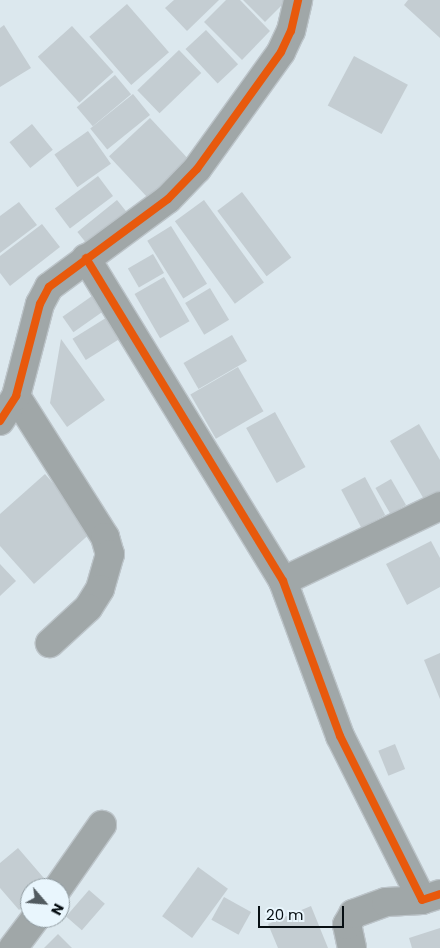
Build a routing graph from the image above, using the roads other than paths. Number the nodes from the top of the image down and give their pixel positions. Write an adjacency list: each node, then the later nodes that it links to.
1 (298, 0): 2 (street)
2 (86, 258): 3 (street); 6 (street)
3 (16, 396): 4 (street); 7 (street)
4 (0, 420)
5 (440, 506): 6 (street)
6 (283, 580): 10 (street)
7 (50, 643)
8 (102, 825): 9 (street)
9 (65, 878)
10 (431, 897): 13 (street)
11 (28, 928): 12 (street)
12 (13, 948)
13 (352, 948)

